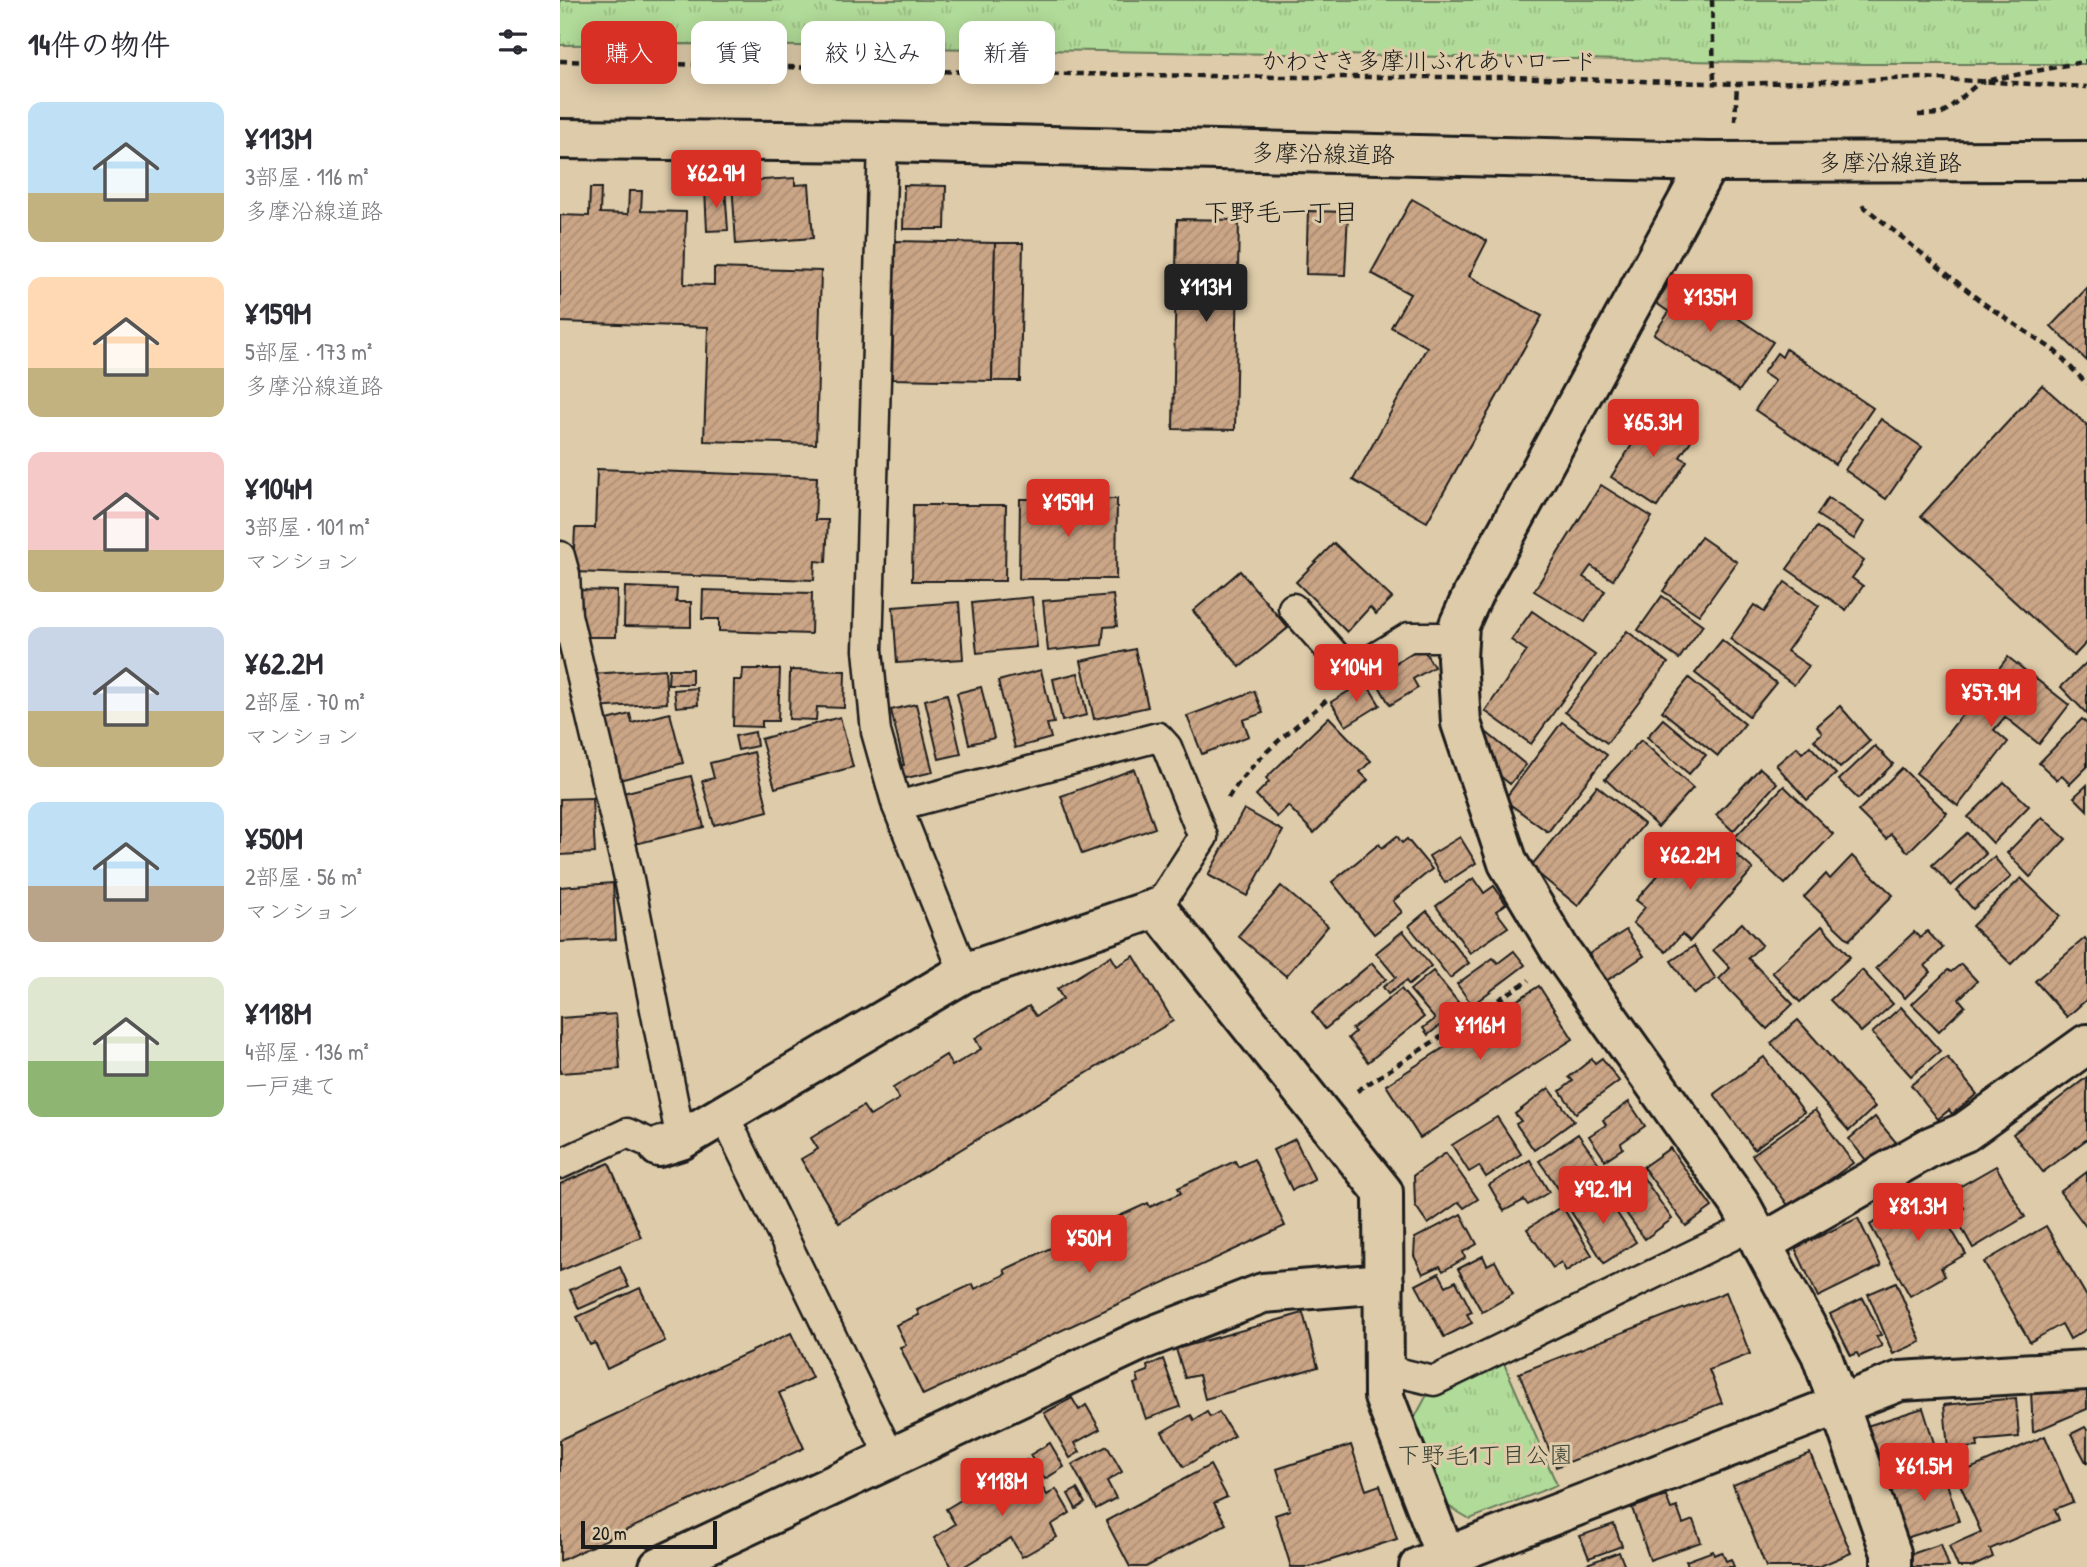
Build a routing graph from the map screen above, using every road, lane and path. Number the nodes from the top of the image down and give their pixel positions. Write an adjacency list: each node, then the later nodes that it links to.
1 (1712, 0): 4 (path)
2 (560, 61): 4 (path, かわさき多摩川ふれあいロード)
3 (2087, 61): 5 (path)
4 (1714, 81): 5 (path, かわさき多摩川ふれあいロード)
5 (1980, 82): 6 (path, かわさき多摩川ふれあいロード)
6 (2087, 87)
7 (560, 139): 8 (street, 多摩沿線道路)
8 (883, 142): 10 (street, 多摩沿線道路); 17 (lane)
9 (2087, 161): 11 (street, 多摩沿線道路)
10 (1709, 163): 11 (street, 多摩沿線道路); 15 (street)
11 (1814, 163): 12 (path)
12 (2087, 384)
13 (560, 556): 25 (lane)
14 (1293, 608): 16 (lane)
15 (1458, 638): 16 (lane); 20 (street)
16 (1353, 671): 18 (path)
17 (898, 806): 18 (lane); 21 (lane)
18 (1203, 837): 19 (lane)
19 (1157, 908): 21 (street); 24 (street)
20 (1565, 957): 24 (path); 27 (street)
21 (964, 973): 23 (street)
22 (2087, 1044): 27 (street)
23 (724, 1115): 25 (street); 32 (lane)
24 (1321, 1115): 28 (street)
25 (670, 1144): 26 (lane)
26 (560, 1164)
27 (1756, 1235): 29 (lane); 31 (street)
28 (1384, 1283): 29 (street); 32 (street)
29 (1384, 1369): 33 (street)
30 (2087, 1370): 31 (street)
31 (1840, 1404): 33 (street); 35 (street)
32 (891, 1458): 34 (street)
33 (1433, 1562)
34 (659, 1567)
35 (1891, 1567)

